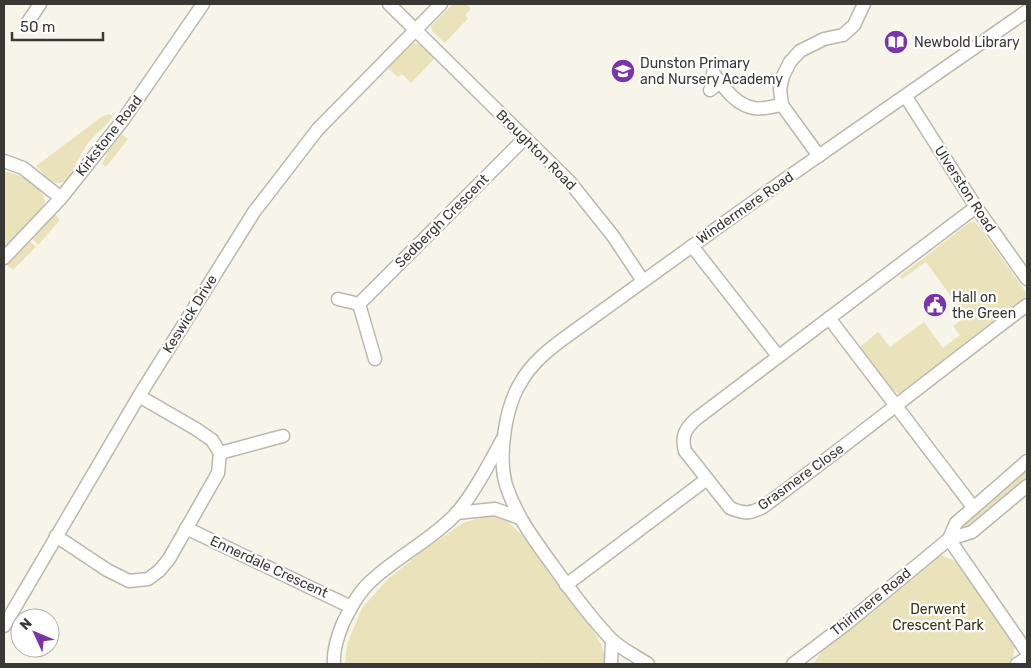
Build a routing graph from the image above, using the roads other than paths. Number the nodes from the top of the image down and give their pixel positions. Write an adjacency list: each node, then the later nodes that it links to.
1 (40, 4): 7 (street)
2 (203, 4): 15 (street, Kirkstone Road)
3 (389, 4): 8 (street)
4 (441, 4): 8 (street, Keswick Drive)
5 (864, 4): 11 (street)
6 (1027, 11): 10 (street, Windermere Road)
7 (28, 22)
8 (415, 30): 12 (street, Broughton Road); 27 (street, Keswick Drive)
9 (710, 90): 11 (street)
10 (906, 97): 13 (street, Windermere Road); 16 (street, Ulverston Road)
11 (782, 105): 13 (street)
12 (525, 138): 20 (street, Broughton Road); 22 (street, Sedbergh Crescent)
13 (819, 156): 17 (street, Windermere Road)
14 (4, 161): 15 (street)
15 (60, 198): 18 (street, Kirkstone Road)
16 (976, 207): 19 (street, Ulverston Road); 24 (street, Grasmere Close)
17 (692, 246): 20 (street, Windermere Road); 25 (street)
18 (4, 258)
19 (1027, 279)
20 (643, 282): 30 (street, Windermere Road)
21 (338, 299): 22 (street)
22 (359, 304): 26 (street)
23 (1027, 306): 28 (street, Grasmere Close)
24 (829, 318): 25 (street, Grasmere Close); 28 (street)
25 (778, 356): 33 (street, Grasmere Close)
26 (375, 359)
27 (138, 396): 31 (street); 39 (street, Keswick Drive)
28 (896, 405): 33 (street, Grasmere Close); 35 (street)
29 (282, 436): 31 (street)
30 (503, 438): 36 (street, Windermere Road); 37 (street, Windermere Road)
31 (220, 453): 38 (street)
32 (1027, 461): 35 (street, Thirlmere Road)
33 (707, 479): 41 (street)
34 (1027, 486): 40 (street, Thirlmere Road)
35 (973, 507): 40 (street, Thirlmere Road)
36 (456, 513): 37 (street); 42 (street, Windermere Road)
37 (520, 518): 41 (street, Windermere Road)
38 (186, 528): 39 (street); 42 (street, Ennerdale Crescent)
39 (56, 536): 43 (street, Keswick Drive)
40 (949, 539): 45 (street); 47 (street, Thirlmere Road)
41 (566, 585): 44 (street)
42 (351, 607): 48 (street, Windermere Road)
43 (4, 626)
44 (612, 640): 49 (street); 50 (street)
45 (1027, 652)
46 (1027, 658): 51 (street)
47 (798, 663)
48 (334, 664)
49 (611, 664)
50 (648, 664)
51 (1017, 664)

